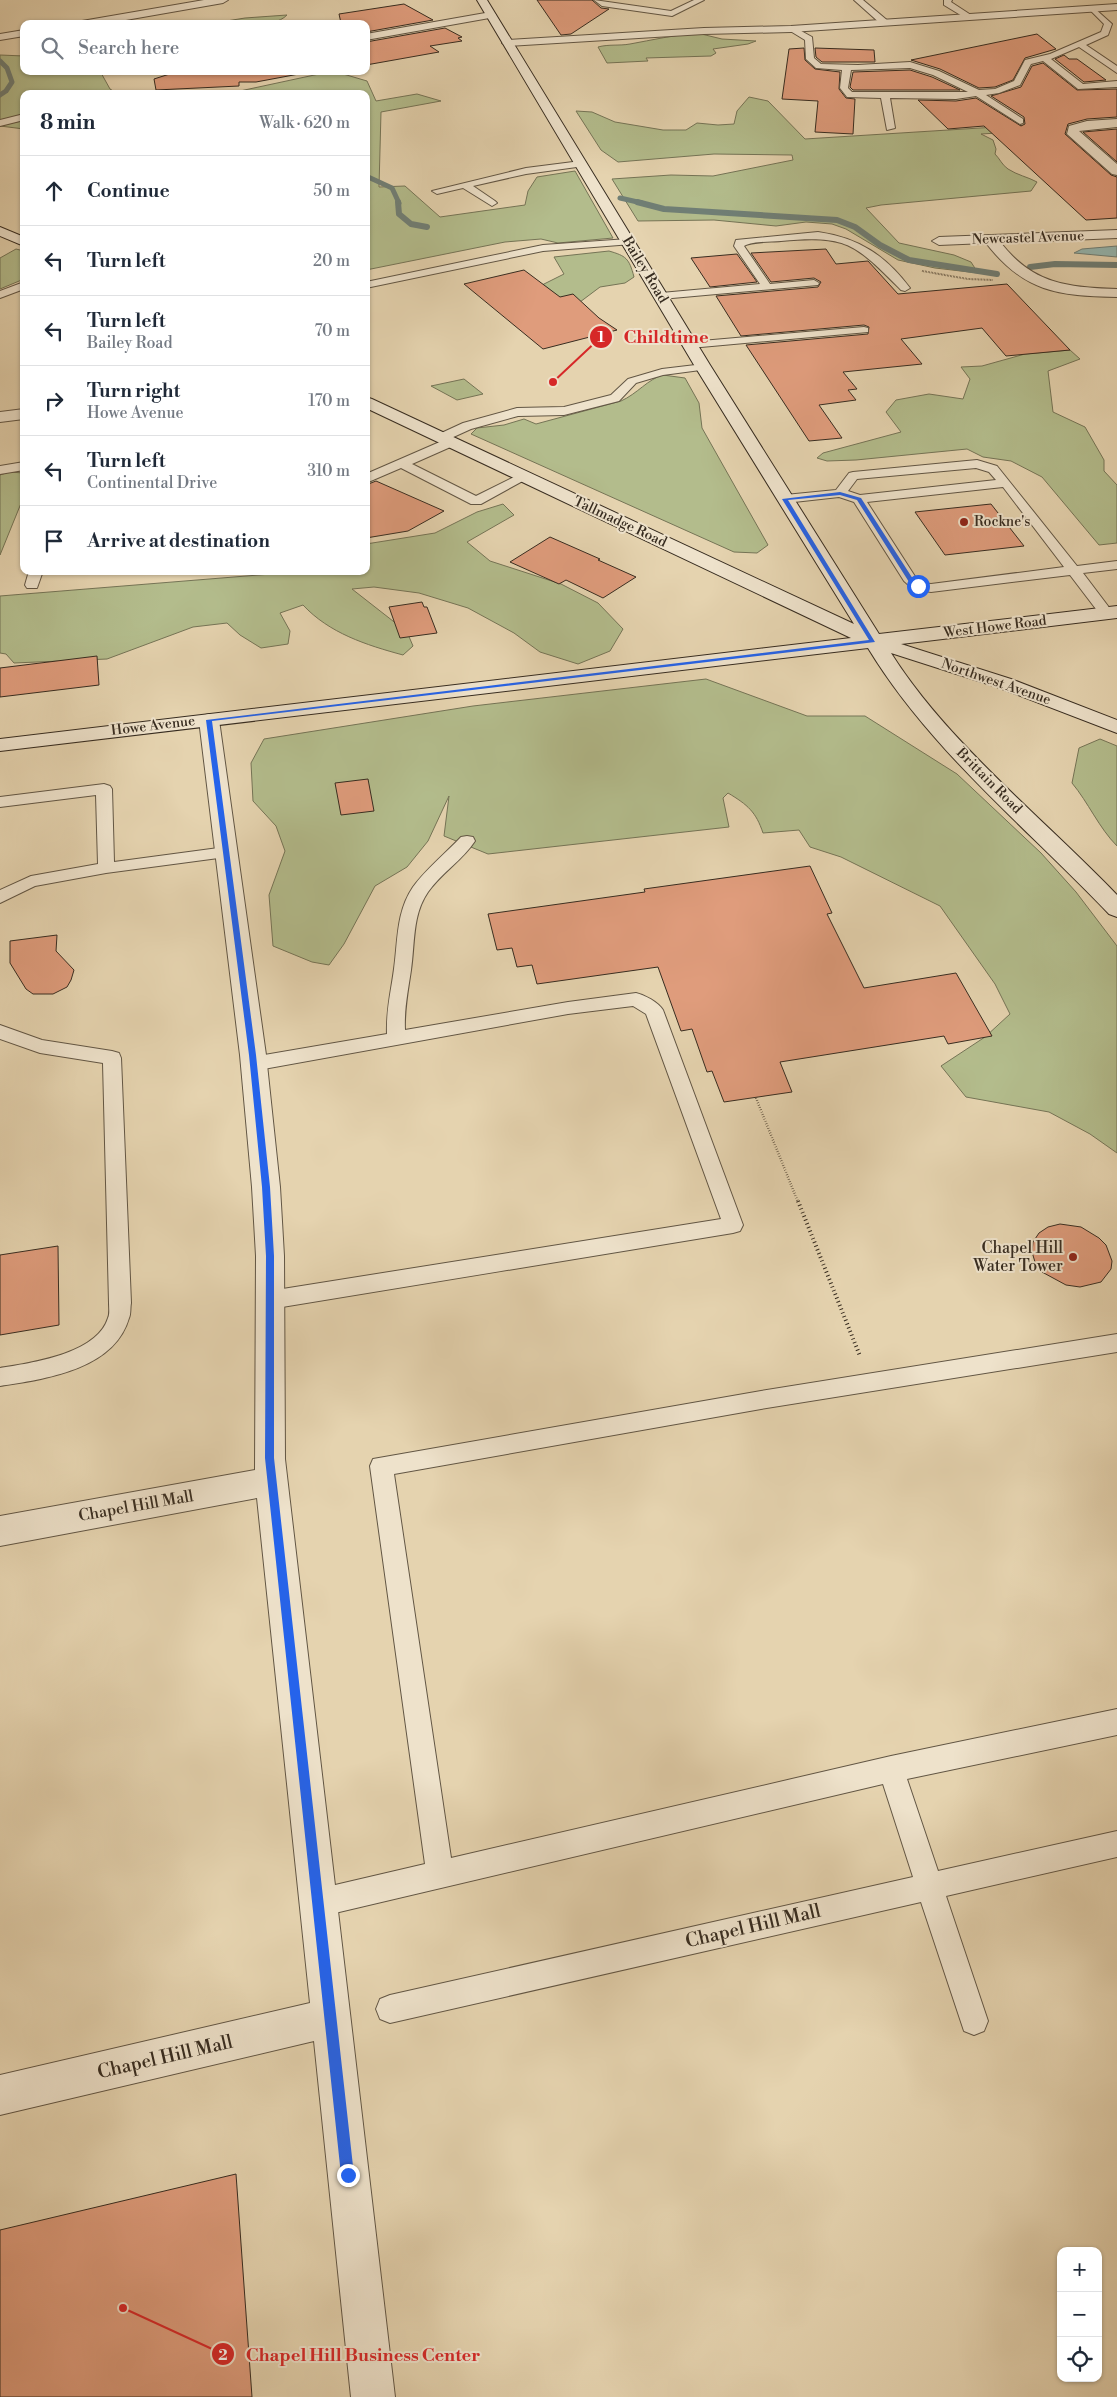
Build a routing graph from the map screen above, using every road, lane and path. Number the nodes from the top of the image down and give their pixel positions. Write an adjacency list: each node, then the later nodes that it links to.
1 (223, 0): 7 (street)
2 (482, 0): 11 (street, Bailey Road)
3 (598, 0): 10 (lane)
4 (700, 0): 10 (lane)
5 (858, 0): 14 (lane)
6 (948, 0): 12 (lane)
7 (192, 2): 13 (street)
8 (1117, 7): 9 (street)
9 (1093, 9): 12 (street); 21 (lane)
10 (672, 14): 16 (lane)
11 (492, 15): 18 (street); 20 (street, Bailey Road)
12 (970, 17): 14 (street)
13 (102, 20)
14 (885, 23): 15 (street)
15 (791, 29): 16 (street); 23 (lane)
16 (669, 33): 20 (street)
17 (20, 34): 19 (street)
18 (370, 35)
19 (0, 37)
20 (508, 43): 33 (street, Bailey Road)
21 (1081, 45): 22 (lane); 24 (lane)
22 (1044, 58): 25 (lane); 26 (lane)
23 (847, 67): 26 (lane); 27 (lane)
24 (1117, 70)
25 (1117, 84)
26 (978, 93): 27 (lane); 29 (lane)
27 (886, 96): 32 (lane)
28 (20, 118): 30 (lane)
29 (1020, 121)
30 (0, 123)
31 (1117, 123): 34 (street)
32 (890, 128)
33 (581, 164): 35 (lane); 43 (street, Bailey Road)
34 (1117, 171)
35 (465, 185): 36 (lane); 37 (lane)
36 (437, 191)
37 (492, 203)
38 (0, 231): 40 (street)
39 (1117, 234): 41 (street, Newcastel Avenue)
40 (20, 240)
41 (991, 240): 42 (street, Newcastel Avenue); 49 (street)
42 (939, 241)
43 (628, 242): 45 (lane); 51 (street, Bailey Road)
44 (814, 283): 47 (lane)
45 (370, 284)
46 (20, 287): 50 (lane)
47 (767, 287): 48 (lane); 51 (lane)
48 (905, 288)
49 (1117, 293)
50 (0, 296)
51 (661, 296): 53 (street, Bailey Road)
52 (864, 330): 53 (lane)
53 (690, 345): 54 (street, Bailey Road)
54 (704, 368): 55 (lane); 70 (street, Bailey Road)
55 (632, 381): 56 (lane); 59 (lane)
56 (584, 394)
57 (566, 399): 59 (lane)
58 (370, 404): 62 (street, Tallmadge Road)
59 (517, 412): 62 (lane)
60 (20, 414): 61 (street)
61 (0, 417)
62 (446, 440): 63 (lane); 67 (street, Tallmadge Road)
63 (403, 464): 66 (lane); 67 (lane)
64 (20, 467): 65 (lane)
65 (0, 470)
66 (370, 477)
67 (524, 477): 75 (street, Tallmadge Road)
68 (1006, 483): 69 (lane); 71 (lane); 73 (lane)
69 (840, 493): 70 (lane); 71 (lane)
70 (785, 499): 75 (street, Bailey Road)
71 (859, 499): 73 (lane)
72 (1117, 566): 73 (lane)
73 (1074, 571): 74 (lane)
74 (1112, 613): 75 (street, West Howe Road)
75 (873, 641): 76 (street, Howe Avenue); 77 (street, Northwest Avenue); 84 (street, Brittain Road)
76 (209, 720): 78 (street, Howe Avenue); 81 (street)
77 (1117, 727)
78 (0, 745)
79 (0, 802): 82 (lane)
80 (467, 841): 86 (lane)
81 (226, 852): 82 (lane); 87 (street)
82 (106, 868): 83 (lane)
83 (0, 897)
84 (1117, 909)
85 (0, 1032): 91 (lane)
86 (396, 1038): 87 (lane); 89 (lane)
87 (254, 1064): 89 (street)
88 (756, 1098): 92 (path)
89 (270, 1300): 93 (street)
90 (1117, 1343): 92 (lane)
91 (0, 1377)
92 (870, 1382): 98 (lane)
93 (272, 1482): 94 (street, Chapel Hill Mall); 100 (street)
94 (0, 1531)
95 (1117, 1722): 96 (lane)
96 (891, 1769): 98 (lane); 99 (lane)
97 (1117, 1844): 99 (lane, Chapel Hill Mall)
98 (440, 1875): 100 (lane)
99 (930, 1885): 101 (lane, Chapel Hill Mall); 103 (lane)
100 (318, 1903): 102 (street)
101 (390, 2009)
102 (330, 2018): 104 (street, Chapel Hill Mall); 105 (street)
103 (974, 2021)
104 (0, 2095)
105 (373, 2397)

